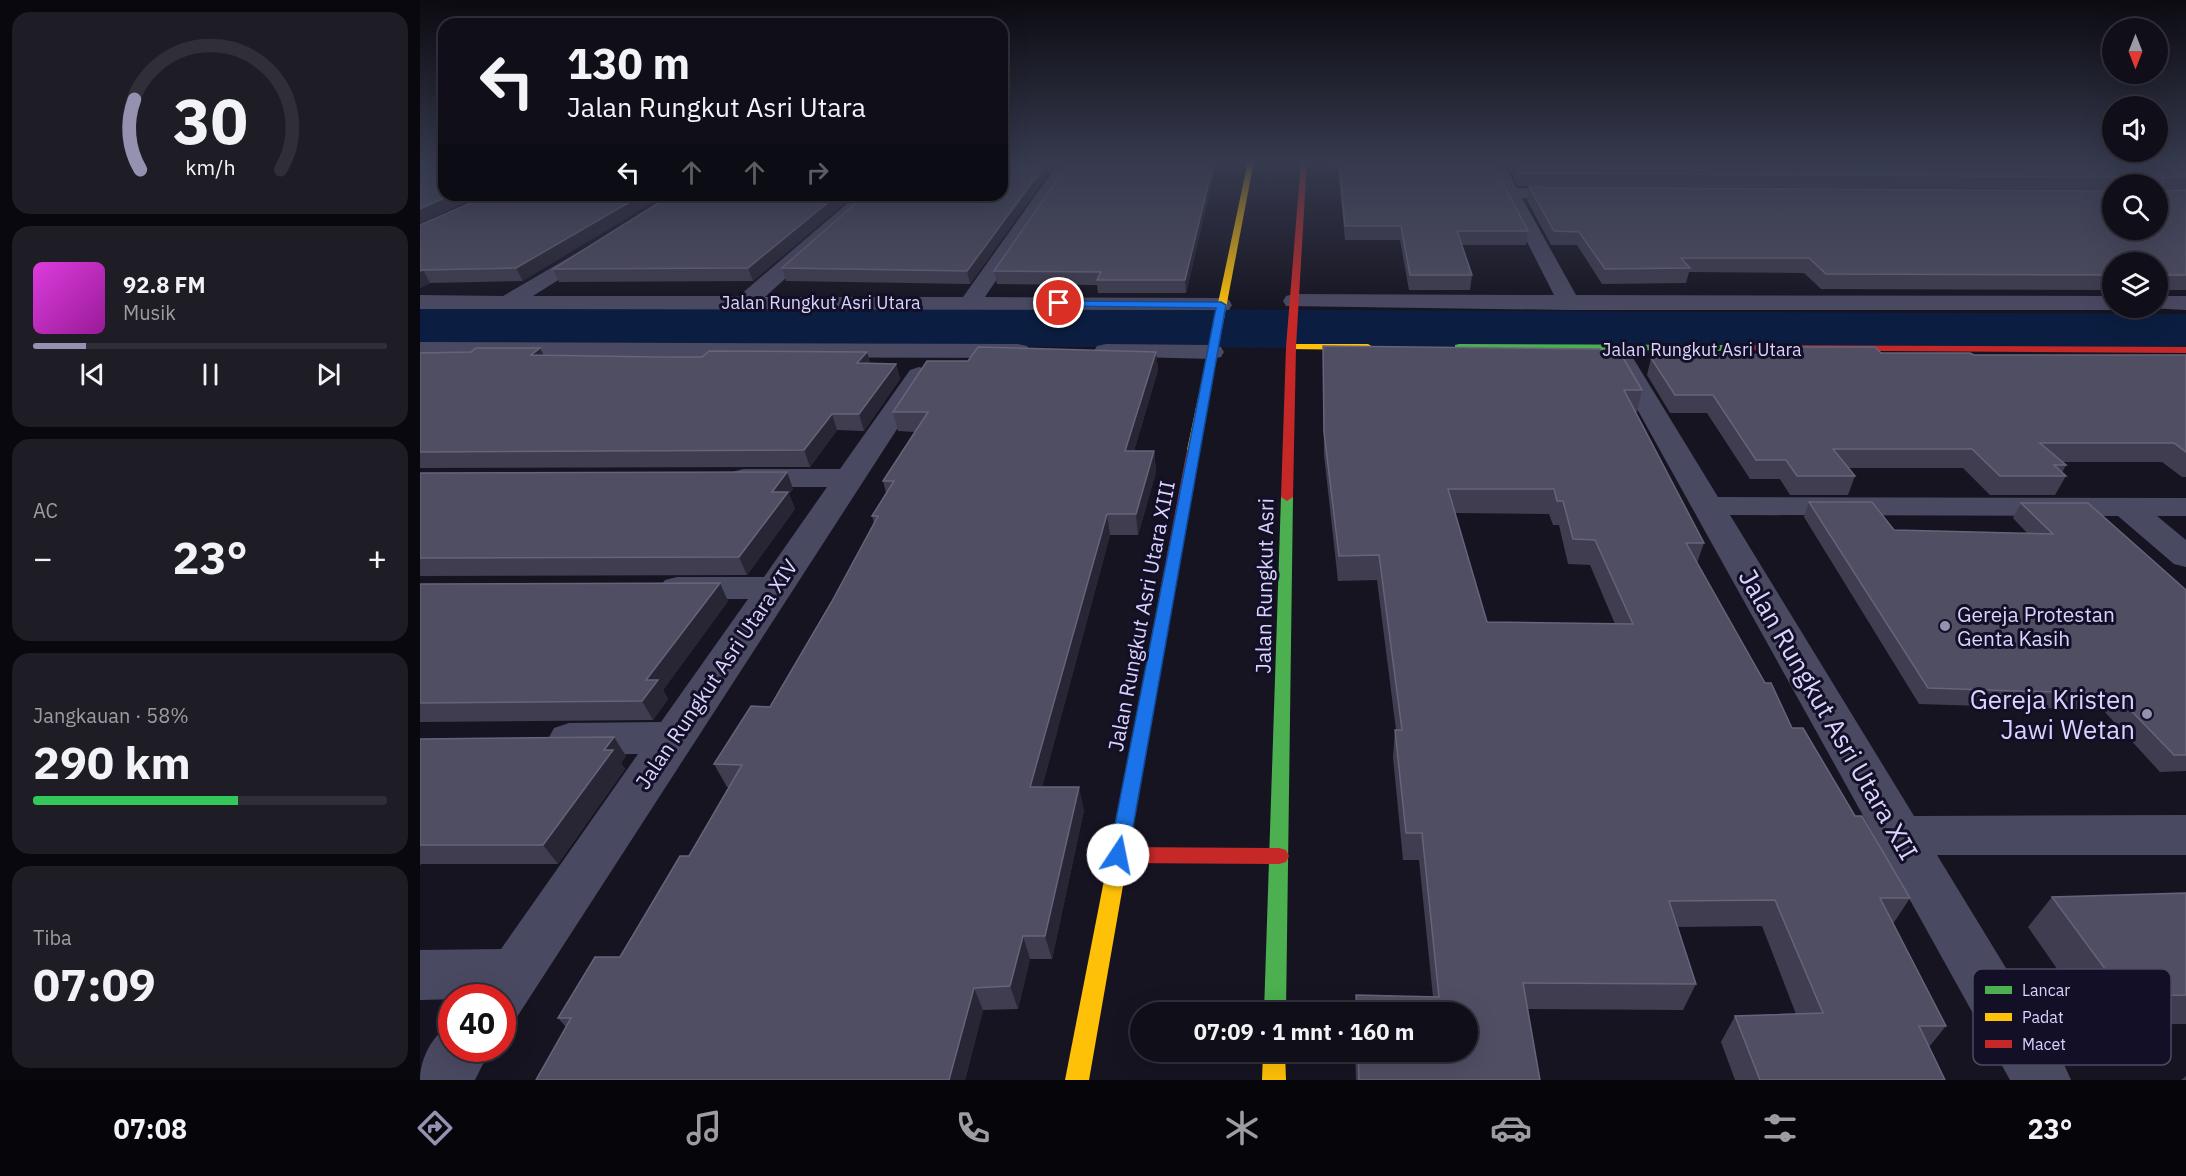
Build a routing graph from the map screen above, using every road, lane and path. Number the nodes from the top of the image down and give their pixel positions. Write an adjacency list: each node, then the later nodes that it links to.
1 (849, 211): 9 (street)
2 (1033, 211): 10 (street)
3 (1241, 211): 16 (street, Jalan Rungkut Asri Utara XIII)
4 (1301, 211): 15 (street, Jalan Rungkut Asri)
5 (1521, 211): 11 (street)
6 (610, 239): 8 (street)
7 (420, 302): 8 (street, Jalan Rungkut Asri Utara)
8 (508, 302): 9 (street, Jalan Rungkut Asri Utara)
9 (746, 302): 10 (street, Jalan Rungkut Asri Utara)
10 (971, 302): 16 (street, Jalan Rungkut Asri Utara)
11 (1569, 303): 12 (street); 15 (street)
12 (2102, 303)
13 (2168, 303): 14 (street)
14 (2186, 303)
15 (1294, 306): 17 (street, Jalan Rungkut Asri)
16 (1221, 309): 19 (street, Jalan Rungkut Asri Utara XIII)
17 (1291, 344): 18 (street); 40 (street, Jalan Rungkut Asri)
18 (1384, 347)
19 (1213, 348): 26 (street); 39 (street, Jalan Rungkut Asri Utara XIII)
20 (1442, 348): 21 (street, Jalan Rungkut Asri Utara)
21 (1616, 348): 23 (street, Jalan Rungkut Asri Utara); 29 (street, Jalan Rungkut Asri Utara XII)
22 (420, 349): 24 (street)
23 (2186, 350)
24 (935, 351): 25 (street); 28 (street, Jalan Rungkut Asri Utara XIV)
25 (1039, 351)
26 (1085, 351)
27 (718, 478): 28 (street)
28 (849, 478): 34 (street, Jalan Rungkut Asri Utara XIV)
29 (1707, 506): 30 (street); 38 (street, Jalan Rungkut Asri Utara XII)
30 (2126, 507): 31 (street); 32 (street)
31 (2186, 507)
32 (2186, 557)
33 (645, 588): 34 (street)
34 (775, 588): 35 (street, Jalan Rungkut Asri Utara XIV)
35 (673, 738): 36 (street); 44 (street, Jalan Rungkut Asri Utara XIV)
36 (535, 740)
37 (2186, 835): 38 (street)
38 (1900, 836): 41 (street, Jalan Rungkut Asri Utara XII)
39 (1118, 855): 40 (street); 50 (street, Jalan Rungkut Asri Utara XIII)
40 (1279, 856): 45 (street, Jalan Rungkut Asri)
41 (1977, 969)
42 (420, 975): 43 (street)
43 (490, 984)
44 (507, 984)
45 (1275, 1002)
46 (454, 1062): 49 (street)
47 (1274, 1062): 51 (street)
48 (2033, 1065): 52 (street, Jalan Rungkut Asri Utara XII)
49 (442, 1080)
50 (1077, 1080)
51 (1274, 1080)
52 (2042, 1080)

